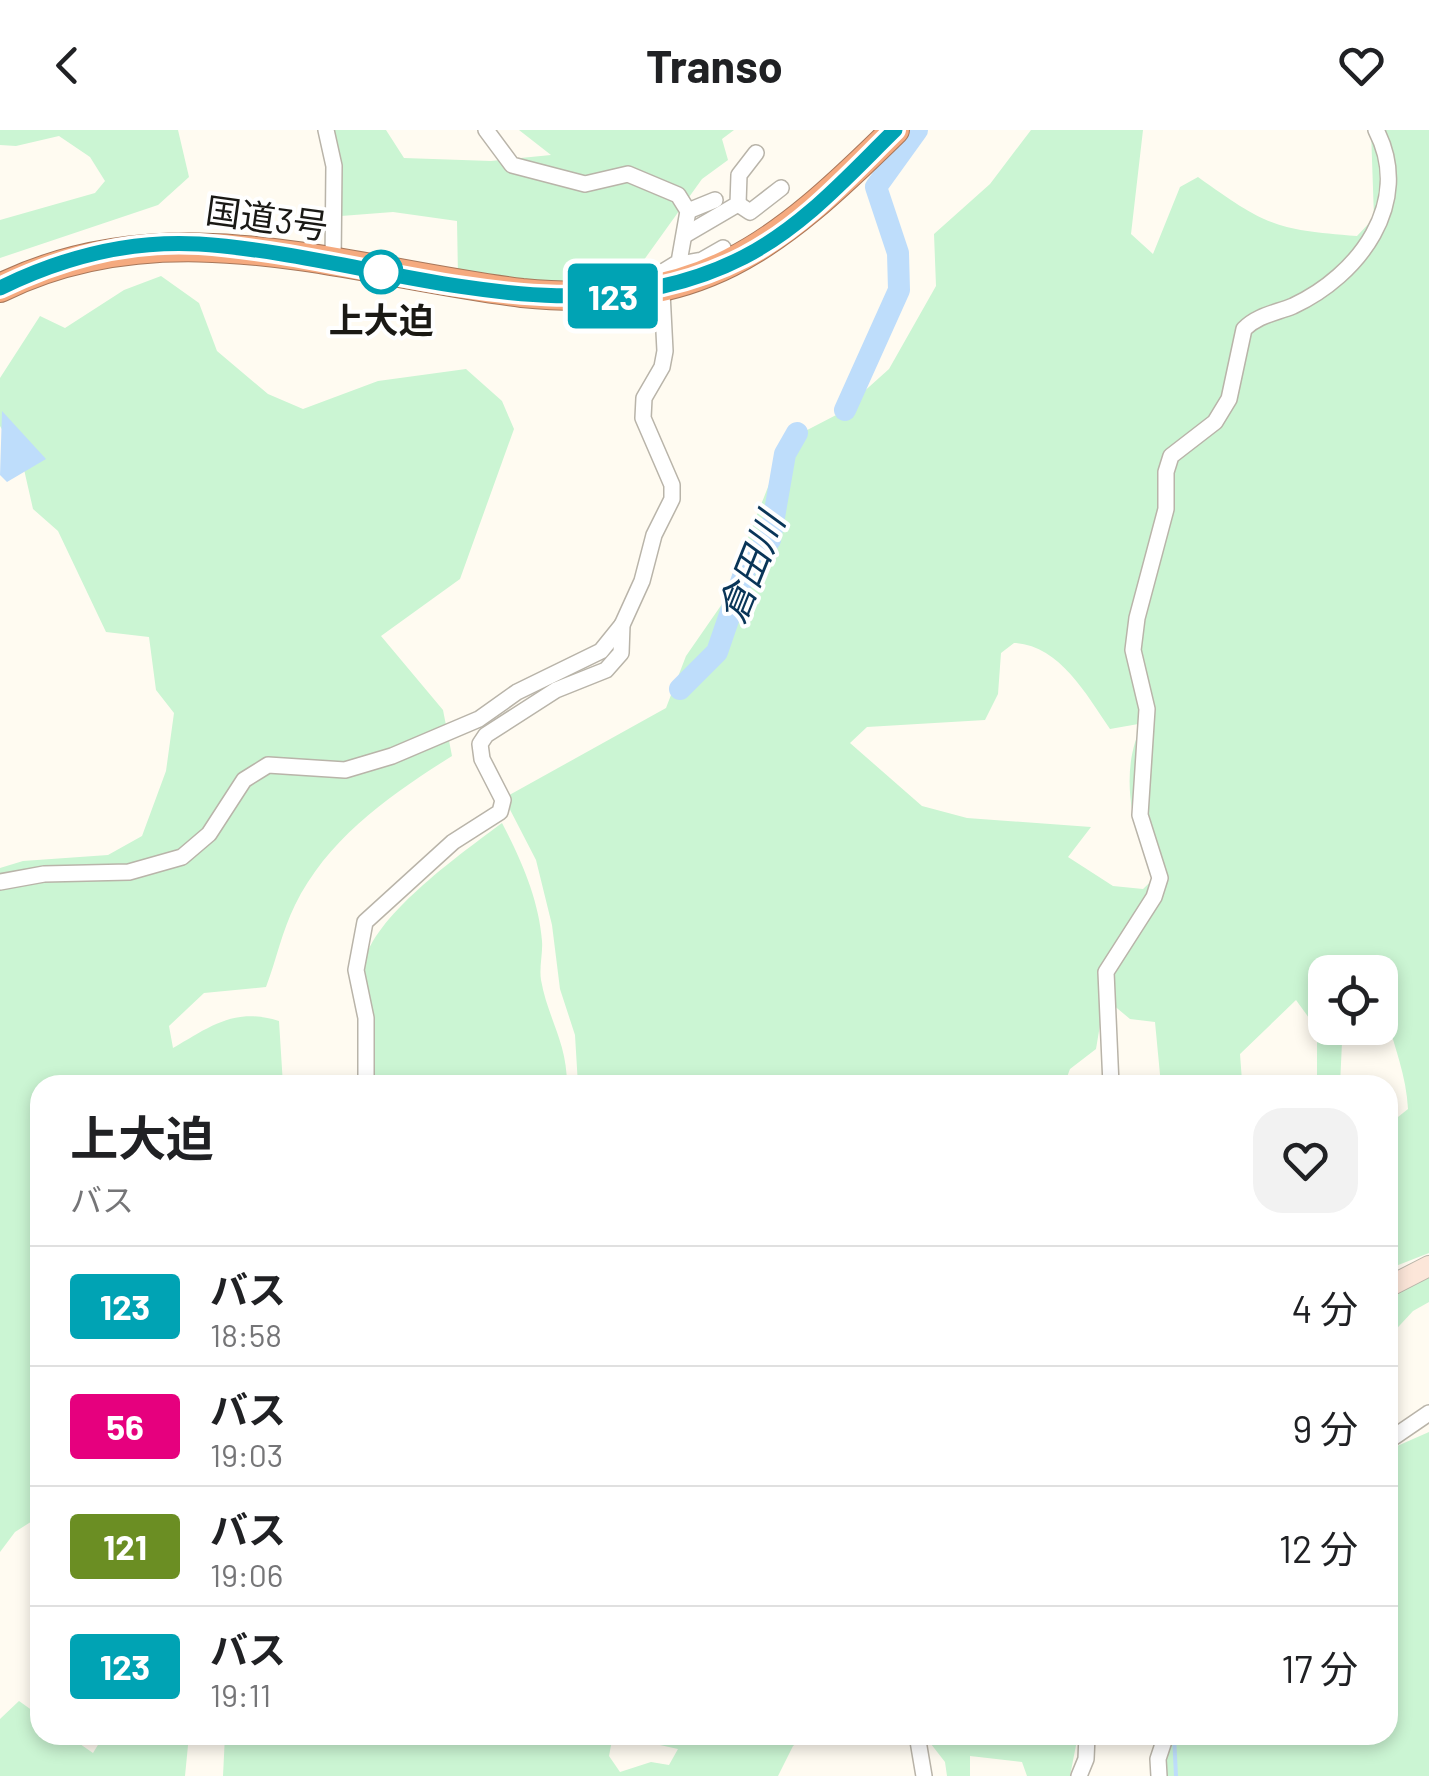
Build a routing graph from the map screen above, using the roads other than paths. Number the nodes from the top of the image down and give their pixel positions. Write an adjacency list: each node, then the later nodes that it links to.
1 (326, 130): 12 (street)
2 (486, 130): 9 (street)
3 (895, 130): 13 (highway, 国道3号)
4 (1376, 130): 18 (street)
5 (756, 153): 8 (street)
6 (781, 188): 8 (street)
7 (715, 200): 9 (street)
8 (738, 204): 10 (street)
9 (688, 210): 10 (street)
10 (685, 236): 13 (street)
11 (723, 248): 13 (street)
12 (334, 264): 13 (highway, 国道3号); 14 (highway, 国道3号)
13 (667, 277): 15 (street)
14 (0, 288)
15 (622, 626): 16 (street); 17 (street)
16 (0, 882)
17 (366, 1075)
18 (1111, 1075)
19 (1429, 1266): 20 (street)
20 (1398, 1282)
21 (1429, 1412): 22 (street)
22 (1398, 1434)
23 (919, 1745): 26 (street)
24 (1086, 1745): 27 (street)
25 (1163, 1745): 28 (street)
26 (924, 1776)
27 (1079, 1776)
28 (1158, 1776)

